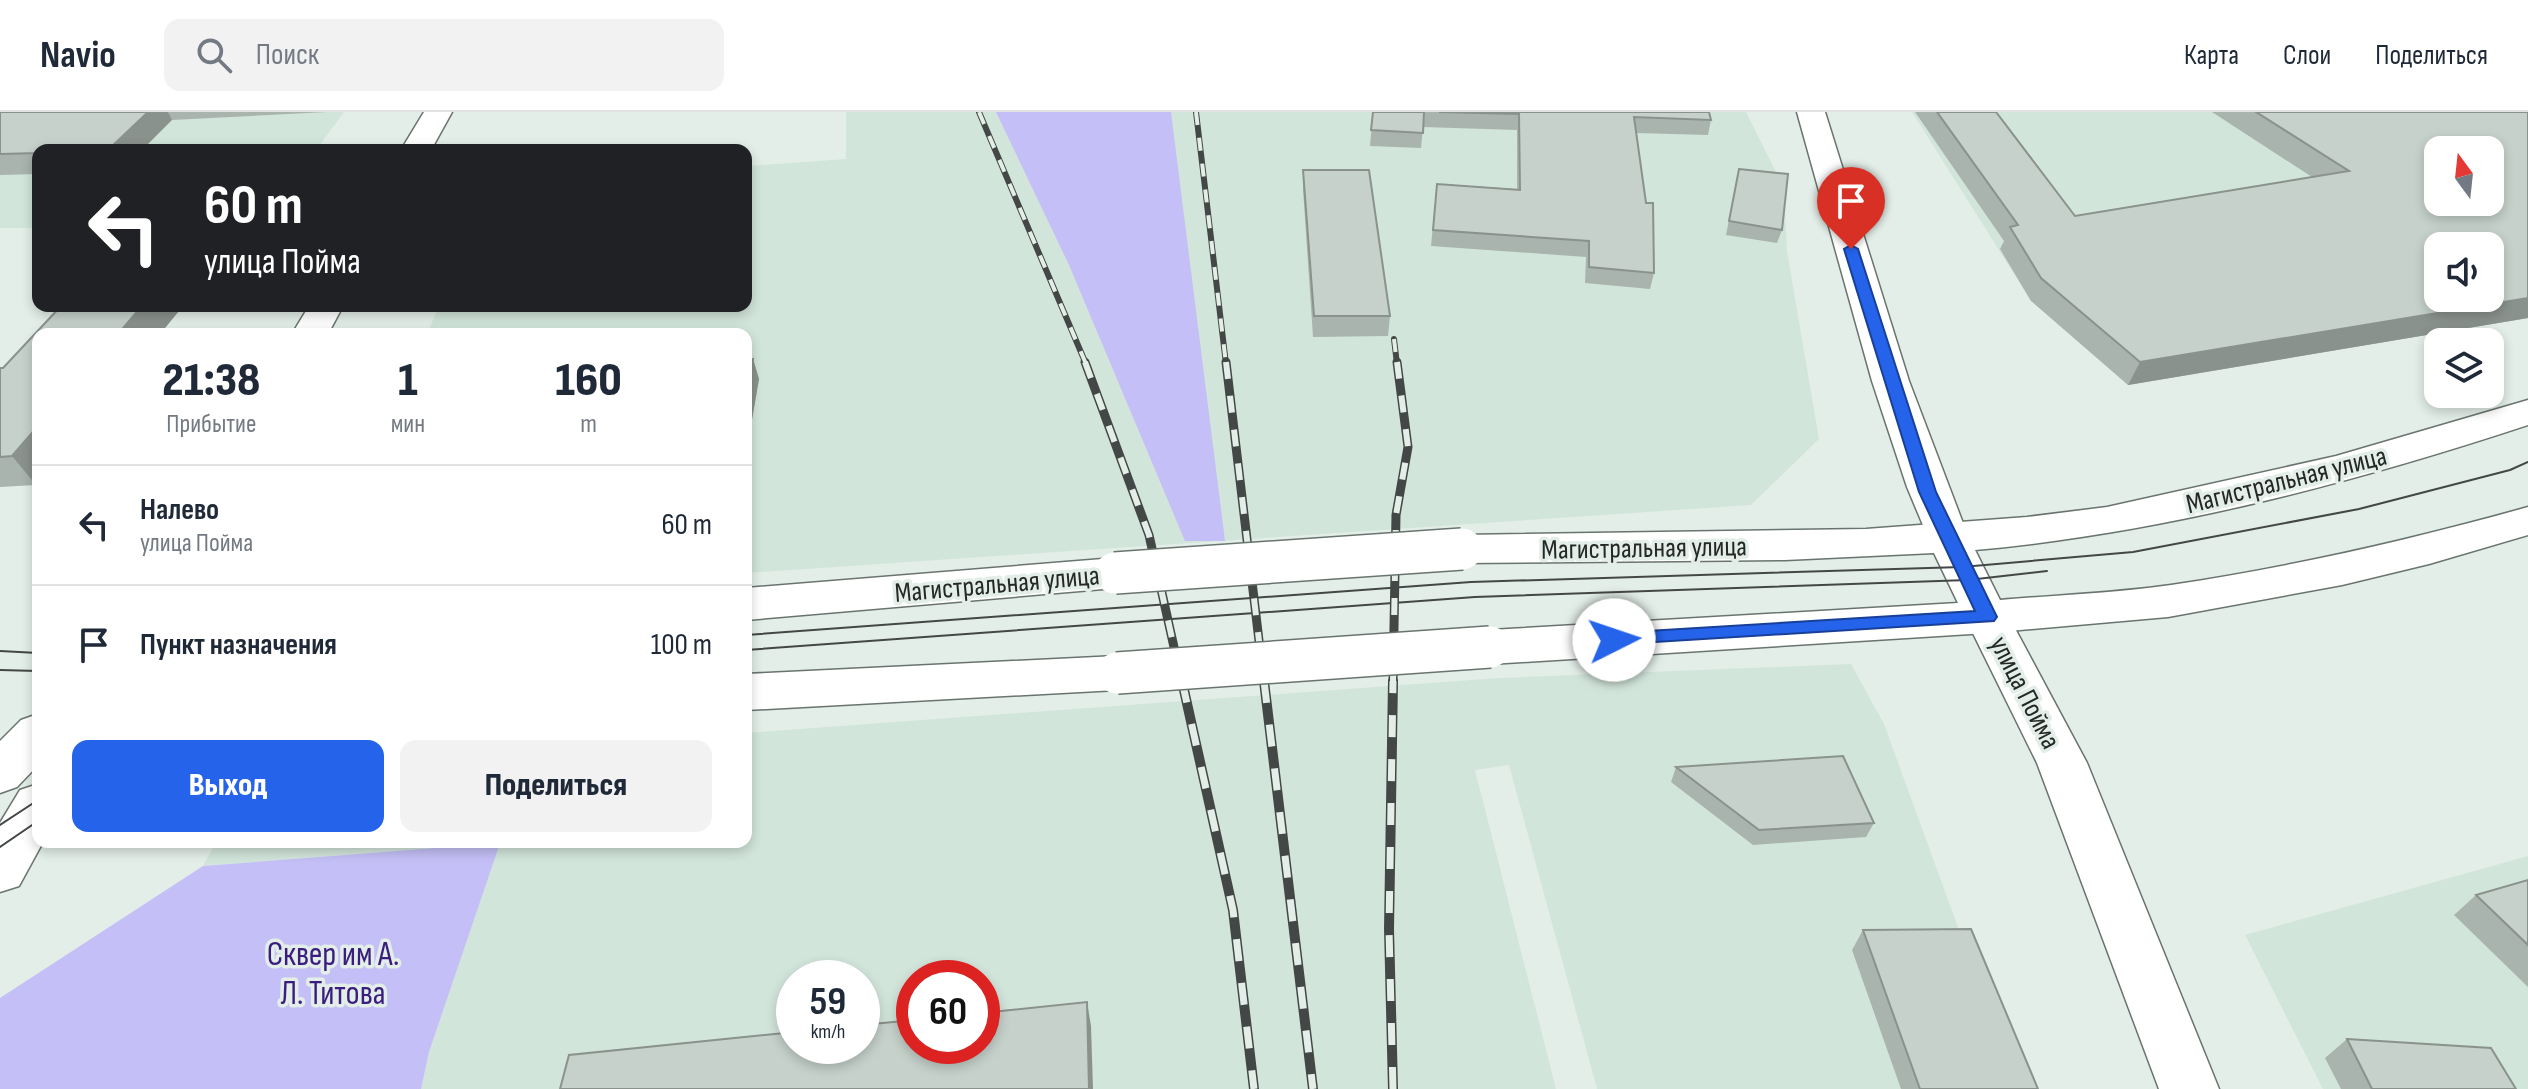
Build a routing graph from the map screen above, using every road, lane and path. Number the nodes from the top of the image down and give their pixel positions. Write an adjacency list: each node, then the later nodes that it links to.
1 (438, 112): 3 (main road)
2 (1811, 112): 6 (main road, улица Пойма)
3 (419, 144)
4 (2528, 412): 6 (main road, Магистральная улица)
5 (2528, 521): 8 (main road)
6 (1948, 539): 7 (main road, Магистральная улица, bridge); 8 (main road, улица Пойма)
7 (752, 603)
8 (1987, 617): 9 (main road, bridge); 14 (main road, улица Пойма)
9 (752, 692)
10 (32, 739): 11 (main road)
11 (0, 773)
12 (32, 814): 13 (main road)
13 (0, 870)
14 (2189, 1089)

